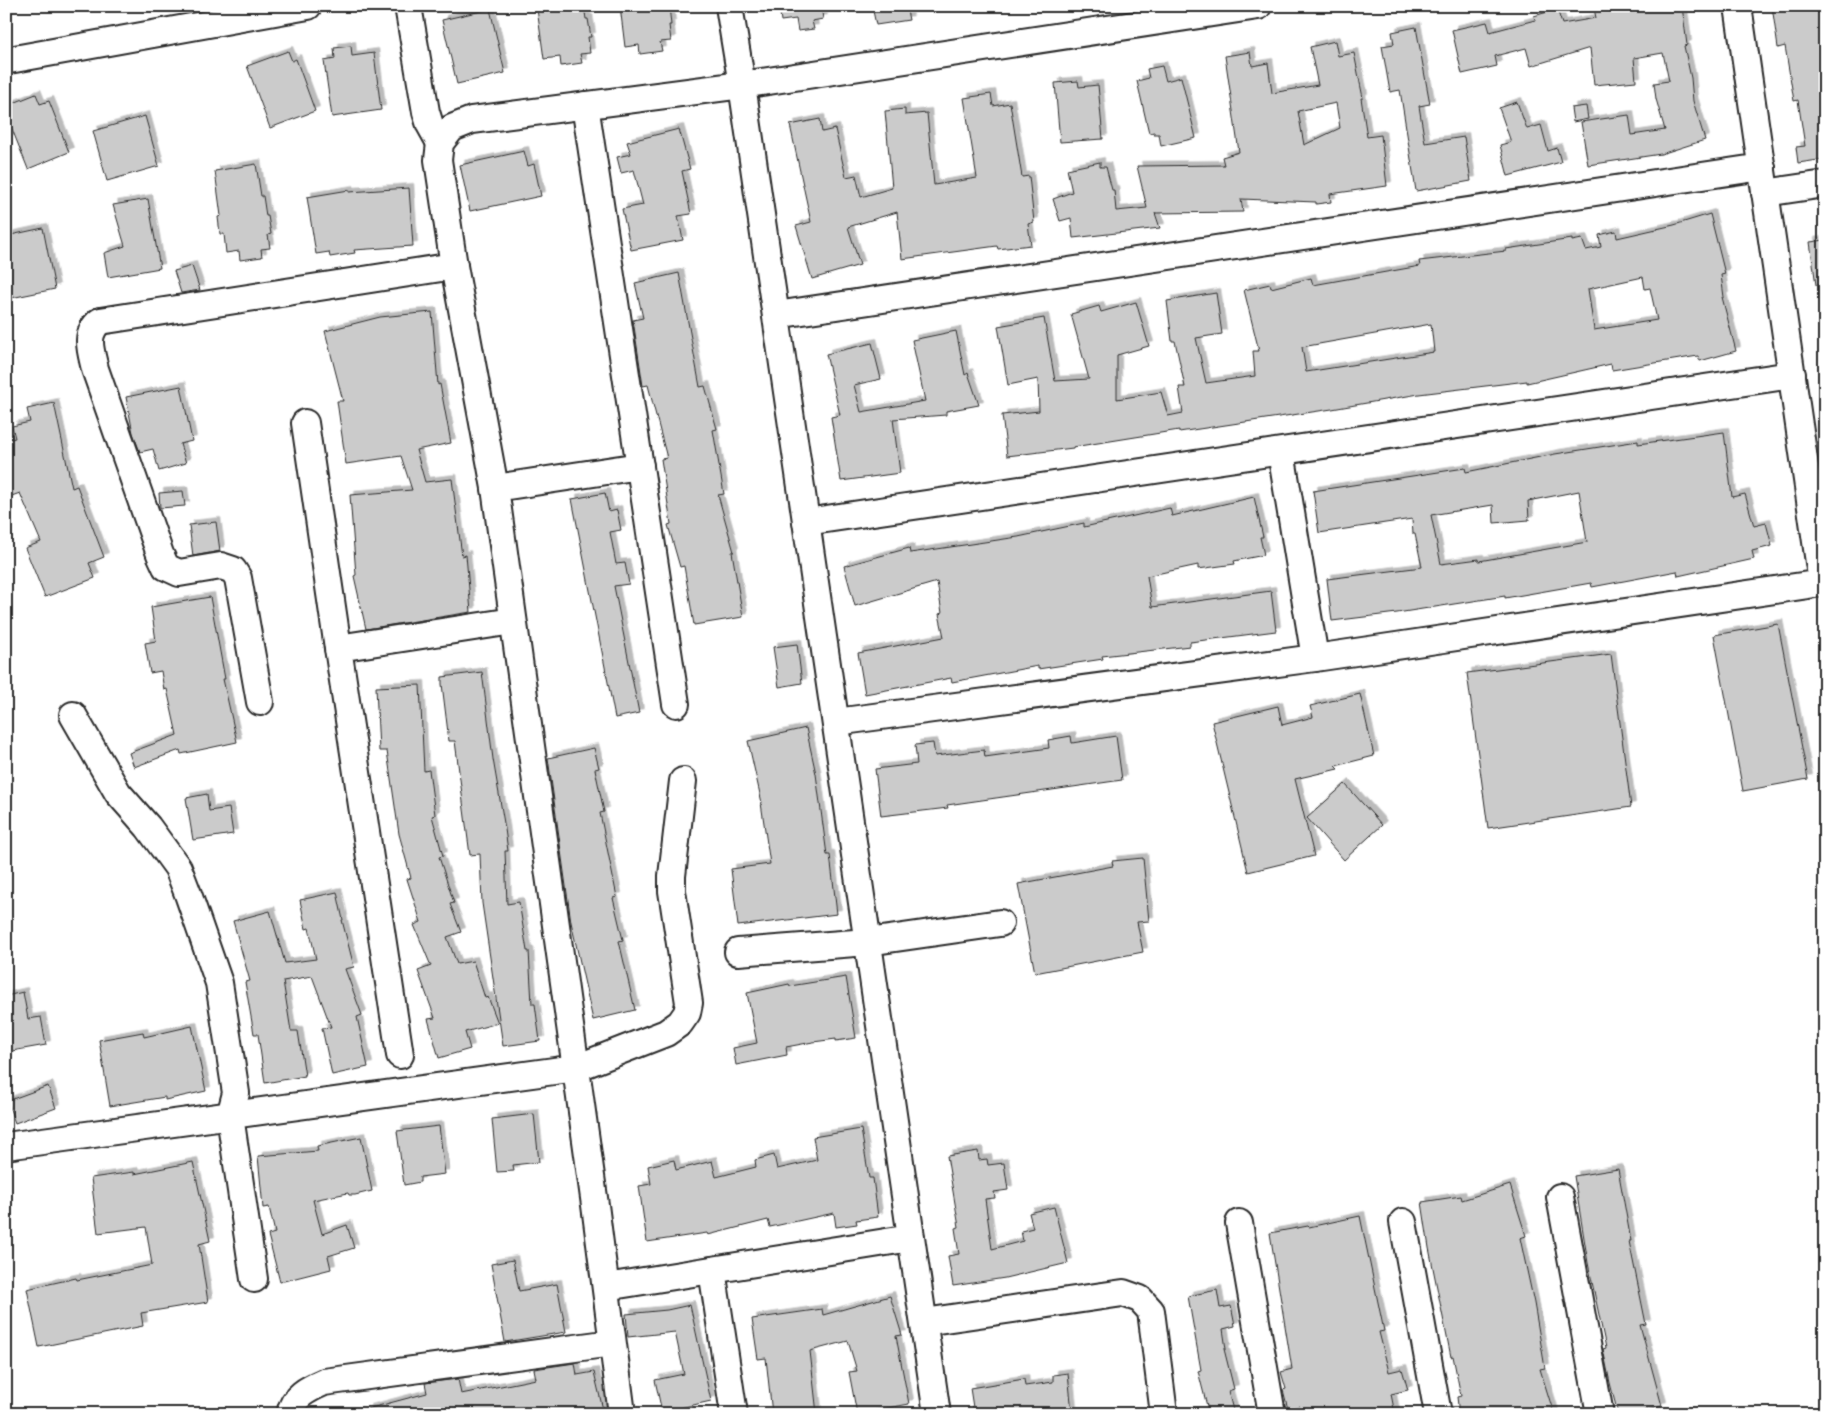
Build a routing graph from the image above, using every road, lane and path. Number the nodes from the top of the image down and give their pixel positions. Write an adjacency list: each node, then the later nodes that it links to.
1 (308, 6): 6 (street)
2 (408, 6): 9 (street)
3 (729, 6): 7 (street)
4 (1258, 6): 7 (street)
5 (1738, 6): 10 (street)
6 (9, 60)
7 (742, 85): 8 (street); 13 (street)
8 (586, 105): 9 (street); 17 (street)
9 (440, 143): 12 (street)
10 (1763, 180): 11 (street); 13 (street); 14 (street)
11 (1825, 184)
12 (454, 266): 18 (street); 23 (street)
13 (776, 314): 19 (street)
14 (1792, 375): 16 (street); 22 (street)
15 (305, 424): 21 (street)
16 (1281, 452): 19 (street); 22 (street)
17 (640, 466): 18 (street); 24 (street)
18 (494, 488): 20 (street)
19 (806, 522): 26 (street)
20 (513, 620): 21 (street); 32 (street)
21 (338, 648): 31 (street)
22 (1315, 658): 26 (street)
23 (260, 702)
24 (676, 704)
25 (73, 715): 33 (street)
26 (836, 722): 29 (street)
27 (683, 780): 32 (street)
28 (1000, 923): 29 (street)
29 (868, 942): 30 (street); 38 (street)
30 (738, 952)
31 (400, 1054)
32 (576, 1068): 33 (street); 41 (street)
33 (230, 1116): 34 (street); 40 (street)
34 (6, 1146)
35 (1560, 1197): 51 (street)
36 (1403, 1222): 50 (street)
37 (1239, 1223): 49 (street)
38 (911, 1238): 39 (street); 42 (street)
39 (712, 1270): 41 (street); 46 (street)
40 (254, 1279)
41 (606, 1287): 43 (street)
42 (924, 1322): 47 (street); 48 (street)
43 (612, 1343): 44 (street); 45 (street)
44 (290, 1414)
45 (622, 1414)
46 (734, 1414)
47 (937, 1414)
48 (1164, 1414)
49 (1272, 1414)
50 (1438, 1414)
51 (1600, 1414)

